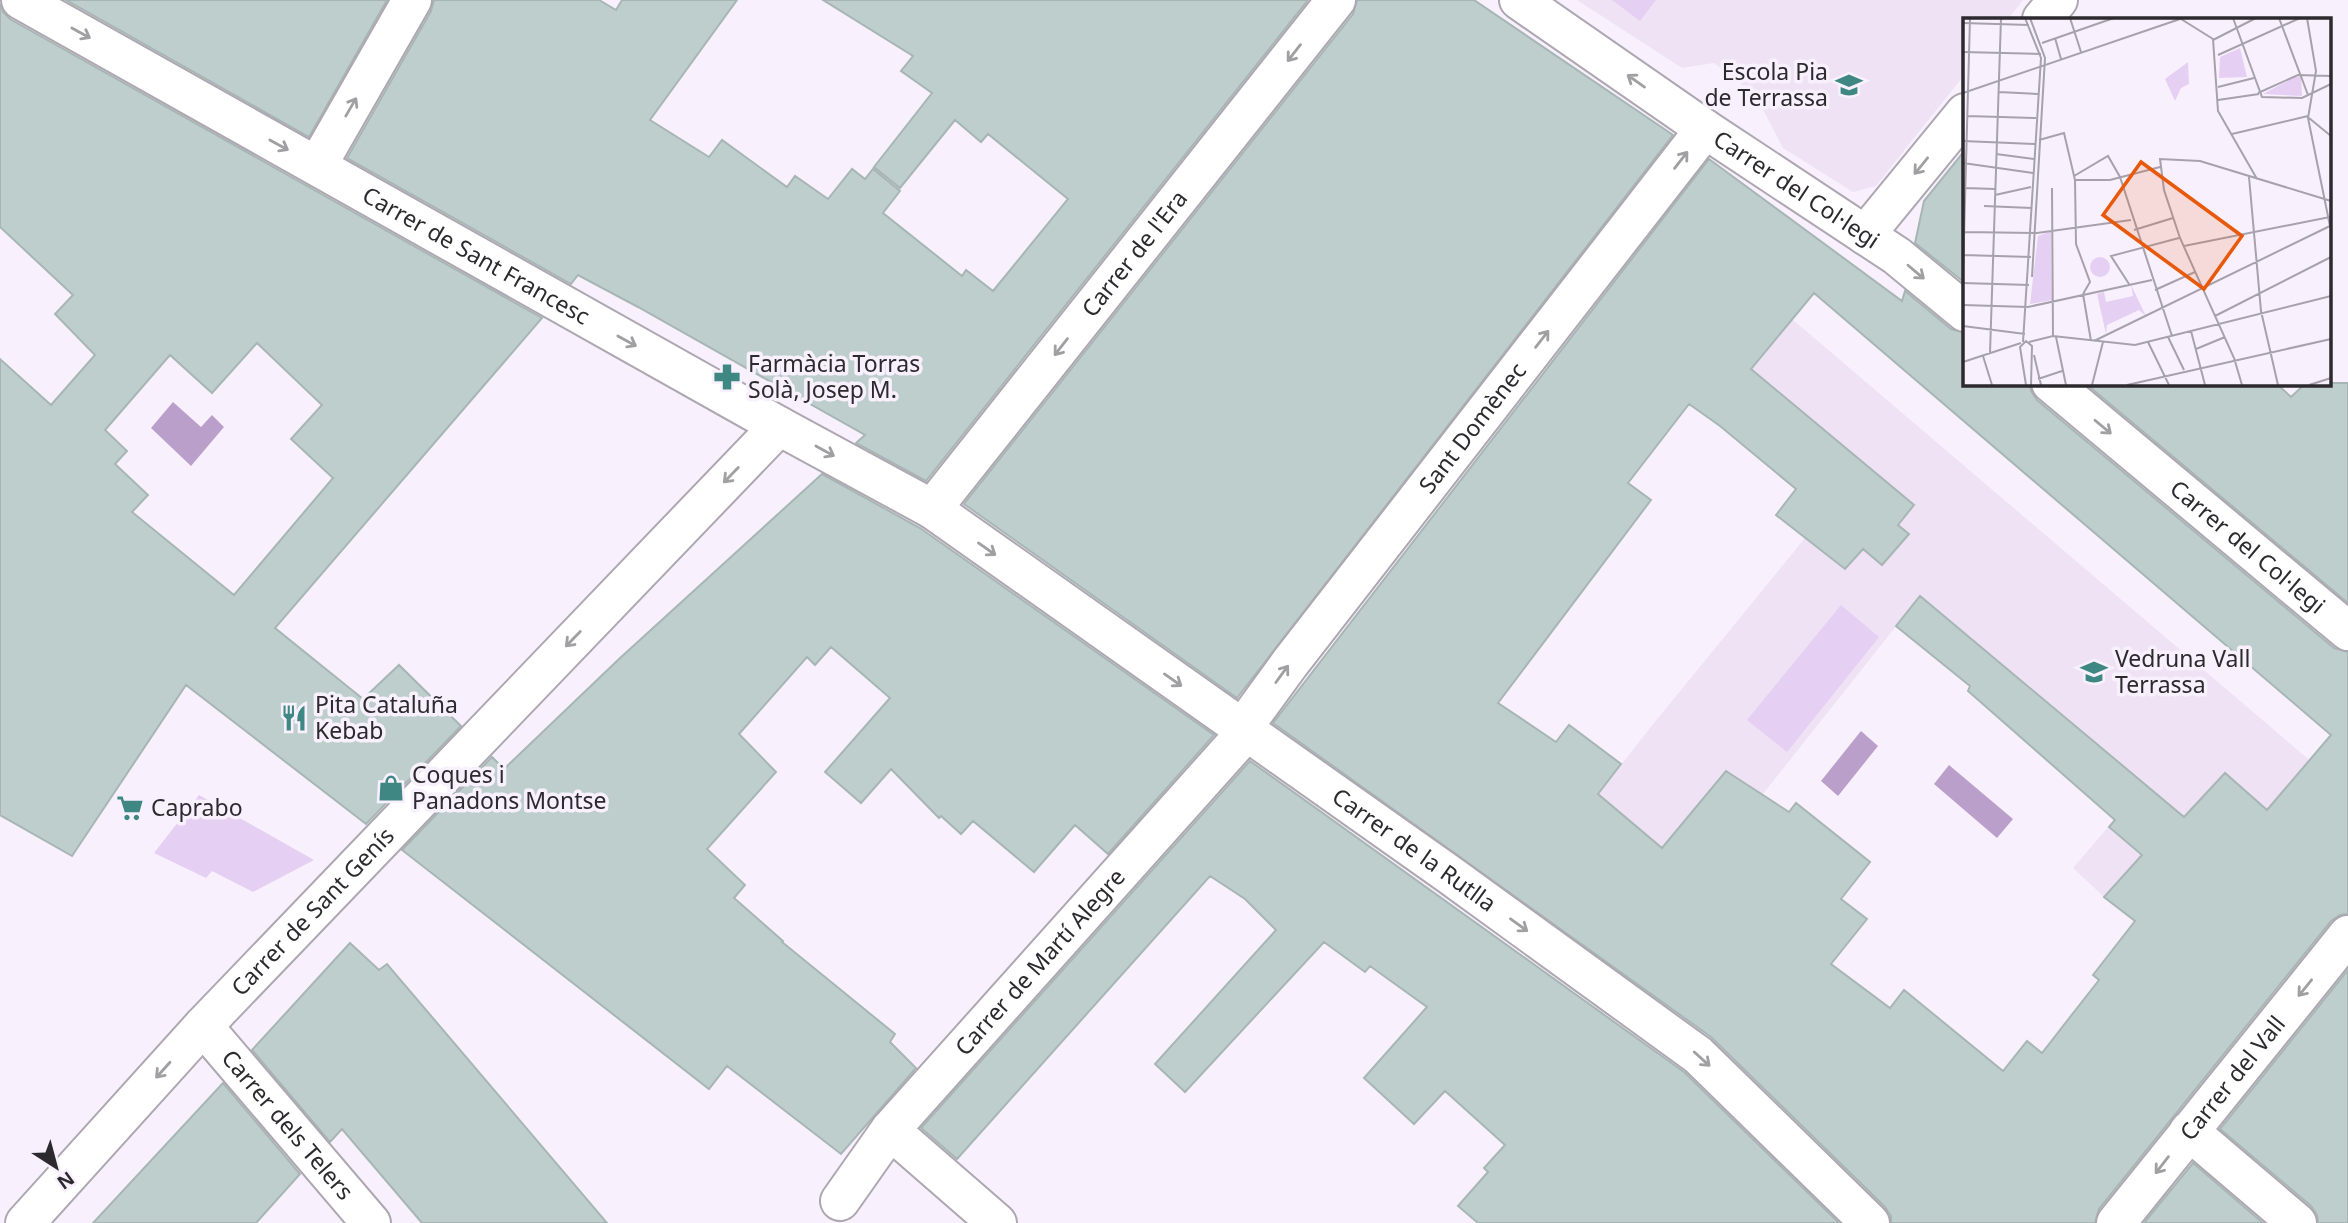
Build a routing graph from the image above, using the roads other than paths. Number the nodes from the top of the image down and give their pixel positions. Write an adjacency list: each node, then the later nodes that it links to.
1 (21, 0): 9 (street, Carrer de Sant Francesc, one-way to 9)
2 (412, 0): 9 (street, one-way to 2)
3 (1336, 0): 14 (street, Carrer de l'Era, one-way to 14)
4 (1519, 0): 8 (street, Carrer del Col·legi, one-way to 4)
5 (2057, 0): 6 (street)
6 (2043, 18)
7 (1963, 115): 10 (street, one-way to 10)
8 (1699, 124): 10 (street, Carrer del Col·legi); 16 (street, Sant Domènec, one-way to 8)
9 (317, 166): 13 (street, Carrer de Sant Francesc, one-way to 13)
10 (1865, 235): 11 (street, Carrer del Col·legi, one-way to 11)
11 (1963, 310)
12 (2053, 385): 15 (street, Carrer del Col·legi, one-way to 15)
13 (779, 426): 14 (street, Carrer de Sant Francesc, one-way to 14); 18 (street, Carrer de Sant Genís, one-way to 18)
14 (932, 509): 16 (street, Carrer de la Rutlla, one-way to 16)
15 (2348, 631)
16 (1242, 729): 19 (street, Carrer de Martí Alegre); 25 (street, Carrer de la Rutlla, one-way to 25)
17 (2348, 935): 20 (street, Carrer del Vall, one-way to 20)
18 (203, 1026): 22 (street, Carrer de Sant Genís, one-way to 22); 23 (street, Carrer dels Telers)
19 (890, 1130): 21 (street, Carrer de Martí Alegre); 24 (street)
20 (2189, 1131): 26 (street, Carrer del Vall, one-way to 26); 27 (street)
21 (840, 1201)
22 (25, 1223)
23 (371, 1223)
24 (997, 1223)
25 (1870, 1223)
26 (2116, 1223)
27 (2297, 1223)

